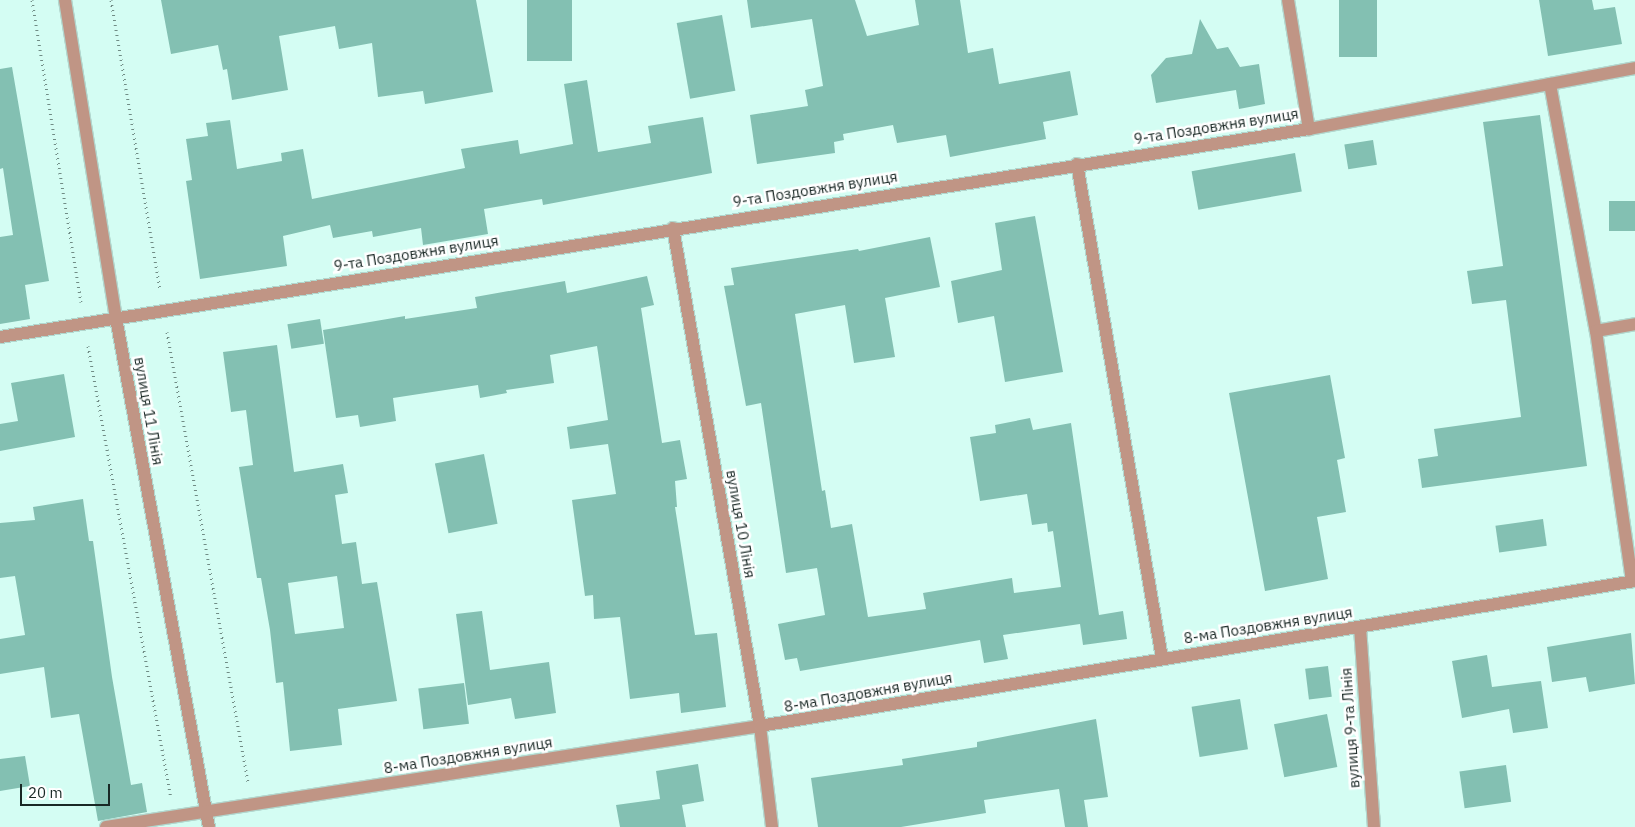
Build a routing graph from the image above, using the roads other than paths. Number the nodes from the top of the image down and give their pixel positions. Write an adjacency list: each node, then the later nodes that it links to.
1 (65, 0): 8 (street, вулиця 11 Лінія)
2 (1288, 0): 5 (street)
3 (1635, 68): 4 (street, 9-та Поздовжня вулиця)
4 (1550, 84): 5 (street, 9-та Поздовжня вулиця); 10 (street)
5 (1309, 129): 6 (street, 9-та Поздовжня вулиця)
6 (1077, 164): 7 (street, 9-та Поздовжня вулиця); 14 (street)
7 (673, 228): 8 (street, 9-та Поздовжня вулиця); 15 (street, вулиця 10 Лінія)
8 (116, 318): 11 (street, 9-та Поздовжня вулиця); 16 (street, вулиця 11 Лінія)
9 (1635, 324): 10 (street)
10 (1596, 331): 12 (street)
11 (0, 337)
12 (1634, 581): 13 (street, 8-ма Поздовжня вулиця)
13 (1360, 627): 14 (street, 8-ма Поздовжня вулиця); 20 (street, вулиця 9-та Лінія)
14 (1162, 658): 15 (street, 8-ма Поздовжня вулиця)
15 (760, 726): 16 (street, 8-ма Поздовжня вулиця); 19 (street, вулиця 10 Лінія)
16 (206, 811): 17 (street, 8-ма Поздовжня вулиця); 18 (street, вулиця 11 Лінія)
17 (106, 827)
18 (208, 827)
19 (772, 827)
20 (1374, 827)

